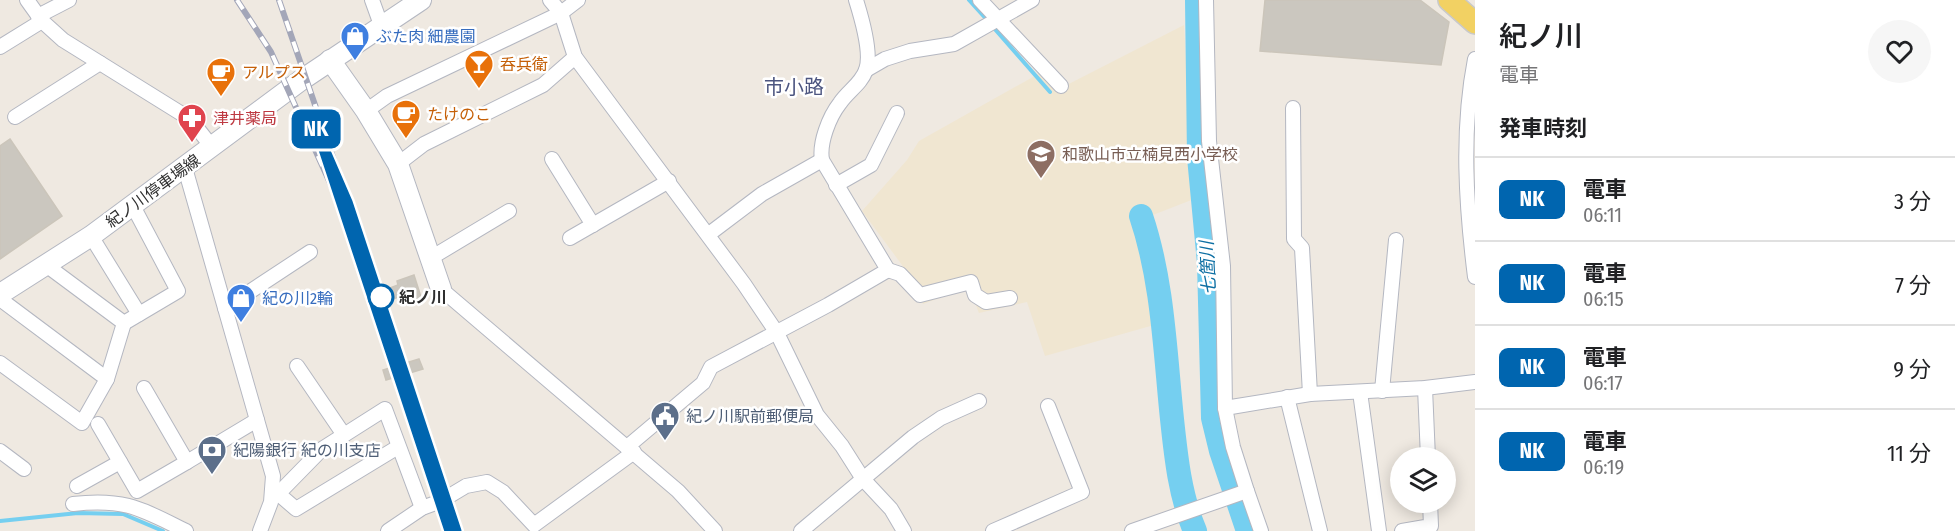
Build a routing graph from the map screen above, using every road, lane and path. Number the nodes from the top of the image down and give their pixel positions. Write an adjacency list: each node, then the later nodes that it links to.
1 (27, 0): 13 (street)
2 (69, 0): 13 (street)
3 (372, 0): 16 (street)
4 (421, 0): 16 (main road, 紀ノ川停車場線)
5 (550, 0): 12 (street)
6 (578, 0): 12 (street)
7 (856, 0): 22 (street)
8 (980, 0): 14 (street)
9 (1032, 0): 14 (street)
10 (1206, 0): 67 (street)
11 (1449, 0): 15 (main road)
12 (561, 13): 18 (street); 25 (street)
13 (40, 18): 17 (street); 21 (street)
14 (992, 21): 22 (street); 23 (street)
15 (1475, 23)
16 (381, 25): 20 (main road, 紀ノ川停車場線)
17 (0, 47)
18 (574, 57): 31 (street); 33 (street)
19 (1475, 59): 46 (street)
20 (330, 60): 25 (main road); 28 (main road, 紀ノ川停車場線)
21 (100, 63): 27 (street); 28 (street)
22 (866, 70): 30 (street)
23 (1061, 86)
24 (1293, 108): 63 (street)
25 (366, 111): 31 (main road)
26 (897, 113): 34 (street)
27 (15, 117)
28 (212, 147): 32 (main road, 紀ノ川停車場線)
29 (552, 159): 37 (street)
30 (822, 160): 34 (street); 38 (street)
31 (398, 164): 43 (main road)
32 (185, 168): 35 (main road, 紀ノ川停車場線); 51 (street)
33 (669, 181): 37 (street); 38 (street)
34 (836, 185): 45 (street)
35 (133, 206): 39 (main road, 紀ノ川停車場線); 52 (street)
36 (509, 211): 43 (street)
37 (593, 225): 40 (street)
38 (709, 234): 54 (street)
39 (91, 236): 44 (main road, 紀ノ川停車場線); 52 (street)
40 (570, 238)
41 (1396, 240): 61 (street)
42 (310, 252): 51 (street)
43 (429, 259): 47 (main road)
44 (46, 265): 48 (main road, 紀ノ川停車場線); 53 (street)
45 (888, 270): 49 (street); 54 (street)
46 (1475, 277)
47 (441, 289): 73 (street)
48 (0, 294)
49 (1010, 298)
50 (0, 299): 57 (street)
51 (225, 308): 68 (street)
52 (139, 314): 53 (street)
53 (124, 323): 57 (street)
54 (777, 333): 73 (street); 78 (street)
55 (0, 363): 57 (street)
56 (297, 366): 70 (street)
57 (107, 379)
58 (1475, 382): 60 (street)
59 (144, 388): 76 (street)
60 (1425, 388): 61 (street); 72 (street)
61 (1382, 391): 62 (street)
62 (1360, 392): 63 (street); 96 (street)
63 (1310, 394): 64 (street)
64 (1287, 398): 67 (street); 95 (street)
65 (979, 401): 78 (street)
66 (1048, 406): 92 (street)
67 (1225, 408): 81 (street)
68 (257, 420): 76 (street); 80 (street)
69 (98, 424): 75 (street)
70 (344, 435): 71 (street); 80 (street)
71 (398, 447): 80 (street); 83 (street)
72 (1428, 447)
73 (630, 450): 85 (street); 89 (street)
74 (0, 451): 77 (street)
75 (120, 462): 76 (street); 79 (street)
76 (187, 462)
77 (24, 469)
78 (863, 479): 90 (street); 91 (street)
79 (77, 486)
80 (276, 492): 87 (street)
81 (1241, 494): 93 (street); 94 (street)
82 (74, 504): 86 (street)
83 (422, 508): 85 (street); 88 (street)
84 (1430, 513): 97 (street)
85 (530, 528)
86 (186, 531)
87 (260, 531)
88 (388, 531)
89 (715, 531)
90 (801, 531)
91 (904, 531)
92 (993, 531)
93 (1132, 531)
94 (1261, 531)
95 (1320, 531)
96 (1379, 531)
97 (1402, 531)

